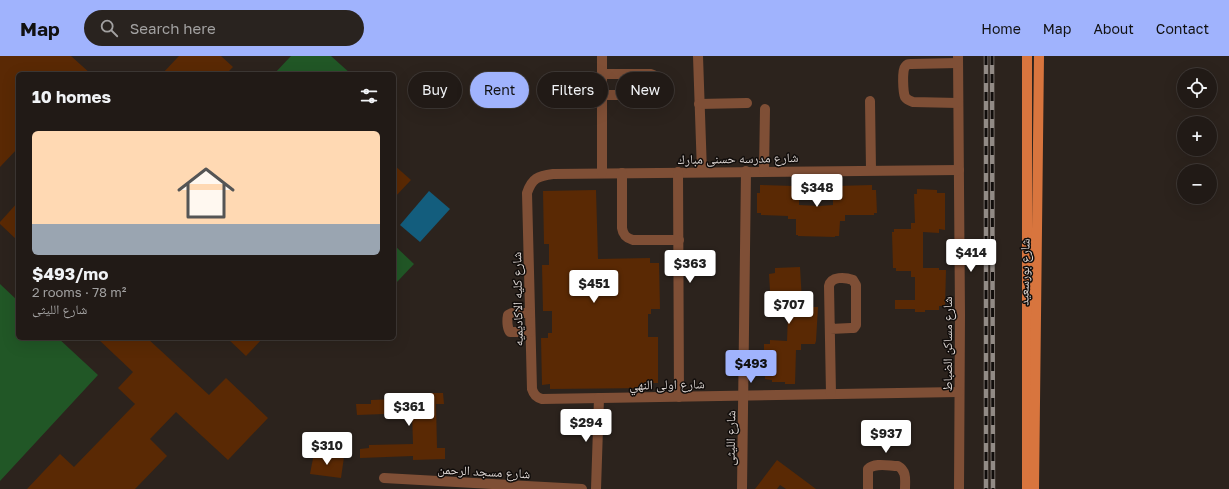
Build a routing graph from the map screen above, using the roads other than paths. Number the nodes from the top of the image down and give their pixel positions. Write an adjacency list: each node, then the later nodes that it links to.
1 (602, 56): 6 (street)
2 (698, 56): 12 (street)
3 (1027, 56): 41 (main road, شارع بورسعيد)
4 (1039, 56): 42 (main road, شارع بورسعيد)
5 (958, 60): 11 (street, شارع مساكن الضباط); 11 (street)
6 (602, 72)
7 (608, 74): 8 (street)
8 (608, 95)
9 (870, 101): 15 (street)
10 (746, 103): 12 (street)
11 (958, 103): 16 (street, شارع مساكن الضباط)
12 (700, 104): 20 (street)
13 (602, 108): 21 (street)
14 (765, 109): 18 (street)
15 (871, 170): 16 (street, شارع مدرسه حسنى مبارك); 18 (street, شارع مدرسه حسنى مبارك)
16 (959, 170): 28 (street, شارع مساكن الضباط)
17 (746, 171): 18 (street, شارع مدرسه حسنى مبارك); 20 (street, شارع مدرسه حسنى مبارك); 30 (street, شارع الليثى)
18 (764, 171)
19 (678, 172): 20 (street, شارع مدرسه حسنى مبارك); 22 (street, شارع مدرسه حسنى مبارك); 24 (street)
20 (702, 172)
21 (602, 173): 22 (street, شارع مدرسه حسنى مبارك); 23 (street, شارع مدرسه حسنى مبارك)
22 (622, 173): 24 (street)
23 (527, 193): 25 (street, شارع كليه الاكاديميه)
24 (679, 240): 31 (street)
25 (530, 313): 27 (street, شارع كليه الاكاديميه); 27 (street)
26 (830, 329): 26 (street); 29 (street)
27 (530, 332): 33 (street, شارع كليه الاكاديميه)
28 (959, 392): 29 (street, شارع اولى النهي); 40 (street, شارع مساكن الضباط)
29 (831, 394): 30 (street, شارع اولى النهي)
30 (744, 395): 31 (street, شارع اولى النهي); 37 (street, شارع الليثى)
31 (679, 397): 32 (street, شارع اولى النهي)
32 (599, 398): 33 (street, شارع اولى النهي); 36 (street)
33 (542, 399)
34 (384, 478): 35 (street, شارع مسجد الرحمن)
35 (582, 489)
36 (596, 489)
37 (742, 489)
38 (868, 489): 39 (street)
39 (905, 489)
40 (958, 489)
41 (1027, 489)
42 (1034, 489)

